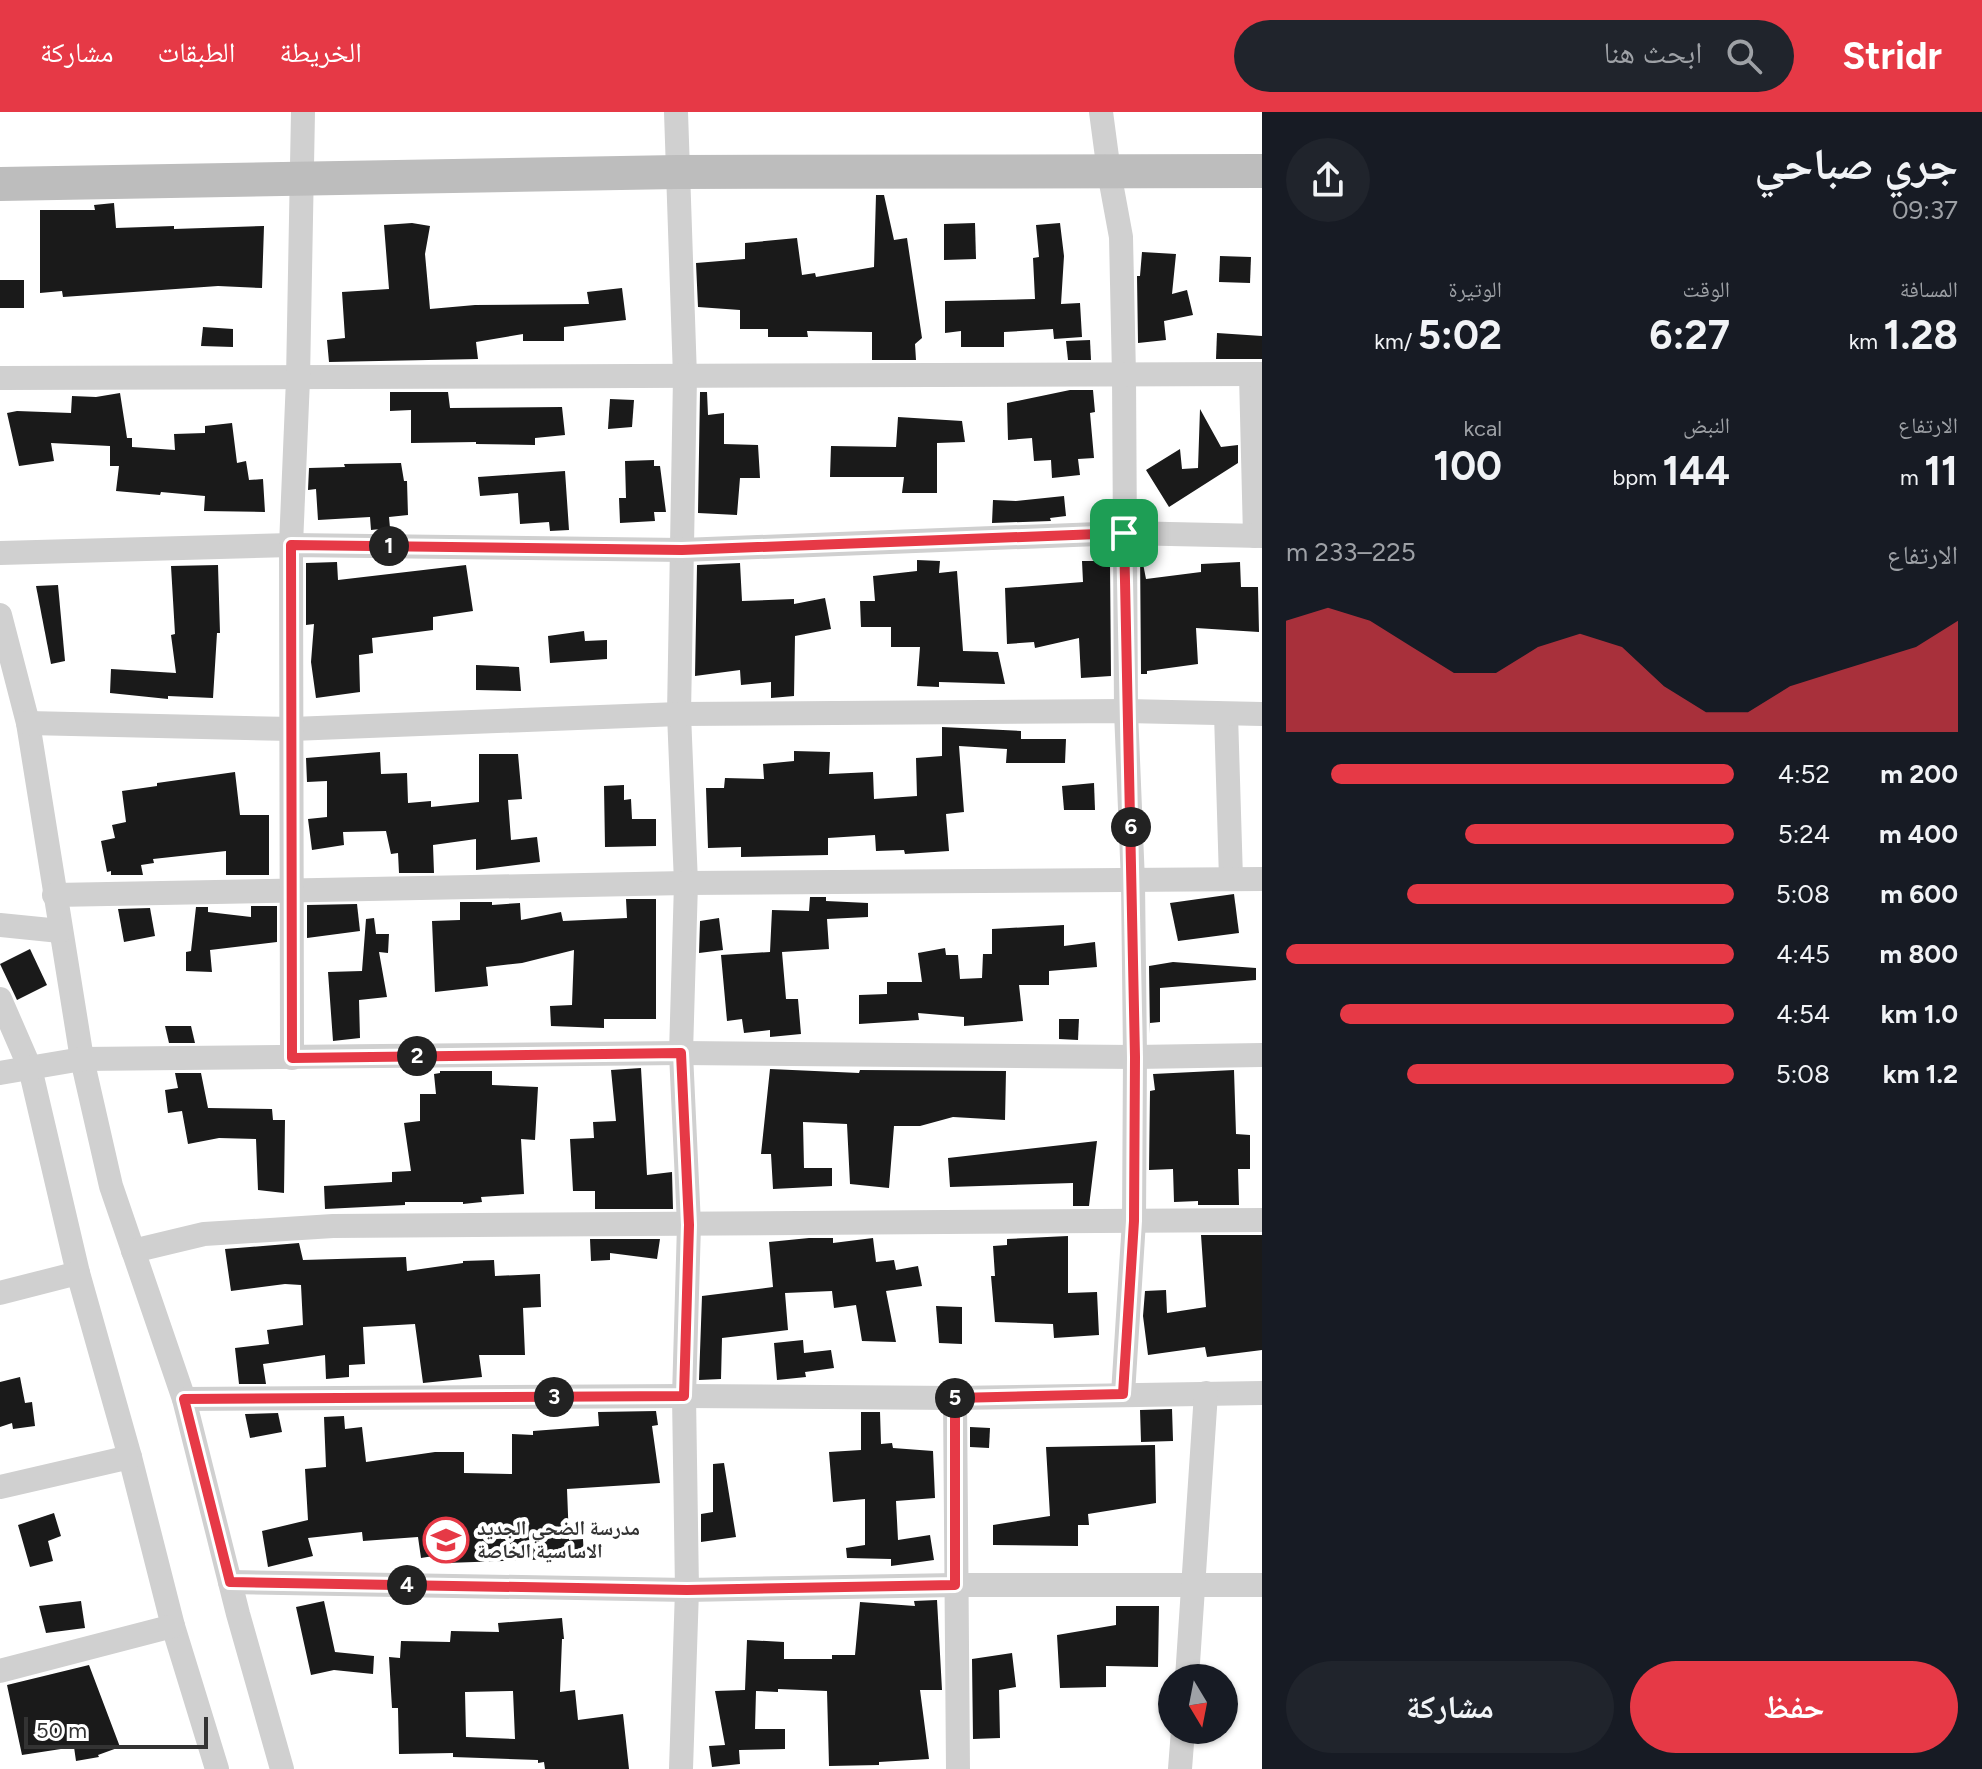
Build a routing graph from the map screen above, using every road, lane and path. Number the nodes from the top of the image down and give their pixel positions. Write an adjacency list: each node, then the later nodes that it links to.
1 (303, 112): 7 (street)
2 (676, 112): 5 (street)
3 (1101, 112): 6 (street)
4 (1262, 171): 6 (street)
5 (677, 172): 6 (street); 7 (street); 11 (street)
6 (1109, 172): 10 (street)
7 (302, 178): 8 (street); 13 (street)
8 (0, 184)
9 (1256, 374): 10 (street); 15 (street)
10 (1124, 375): 11 (street); 14 (street)
11 (685, 377): 13 (street); 17 (street)
12 (0, 378): 13 (street)
13 (298, 379): 16 (street)
14 (1124, 533): 15 (street); 17 (street); 21 (street)
15 (1259, 536)
16 (291, 545): 17 (street); 18 (street); 26 (street)
17 (682, 550): 22 (street)
18 (0, 553)
19 (0, 615): 20 (street)
20 (6, 662): 25 (street)
21 (1126, 711): 22 (street); 23 (street); 29 (street)
22 (679, 714): 26 (street); 30 (street)
23 (1226, 714): 24 (street); 27 (street)
24 (1262, 714)
25 (28, 723): 26 (street); 32 (street)
26 (292, 729): 31 (street)
27 (1231, 879): 28 (street); 29 (street)
28 (1262, 879)
29 (1133, 882): 30 (street); 38 (street)
30 (686, 883): 31 (street); 36 (street)
31 (293, 892): 32 (street); 39 (street)
32 (54, 895): 34 (street)
33 (0, 925): 34 (street)
34 (60, 931): 40 (street)
35 (0, 999): 41 (street)
36 (681, 1053): 38 (street); 39 (street); 45 (street)
37 (1262, 1055): 38 (street)
38 (1135, 1057): 44 (street)
39 (292, 1058): 40 (street)
40 (82, 1059): 41 (street); 46 (street)
41 (30, 1068): 42 (street); 47 (street)
42 (0, 1073)
43 (1262, 1220): 44 (street)
44 (1134, 1221): 45 (street); 51 (street)
45 (689, 1225): 46 (street); 52 (street)
46 (133, 1251): 54 (street)
47 (78, 1273): 48 (street); 55 (street)
48 (0, 1293)
49 (1206, 1393): 50 (street); 51 (street); 60 (street)
50 (1262, 1393)
51 (1123, 1394): 53 (street)
52 (684, 1396): 53 (street); 54 (street); 61 (street)
53 (955, 1398): 58 (street)
54 (184, 1399): 57 (street)
55 (130, 1457): 56 (street); 62 (street)
56 (0, 1487)
57 (230, 1582): 61 (street); 67 (street)
58 (955, 1585): 60 (street); 61 (street); 69 (street)
59 (1262, 1585): 60 (street)
60 (1194, 1586): 63 (street)
61 (687, 1590): 68 (street)
62 (173, 1626): 64 (street); 66 (street)
63 (1188, 1664)
64 (0, 1671)
65 (1182, 1744): 70 (street)
66 (217, 1769)
67 (282, 1769)
68 (681, 1769)
69 (958, 1769)
70 (1180, 1769)

